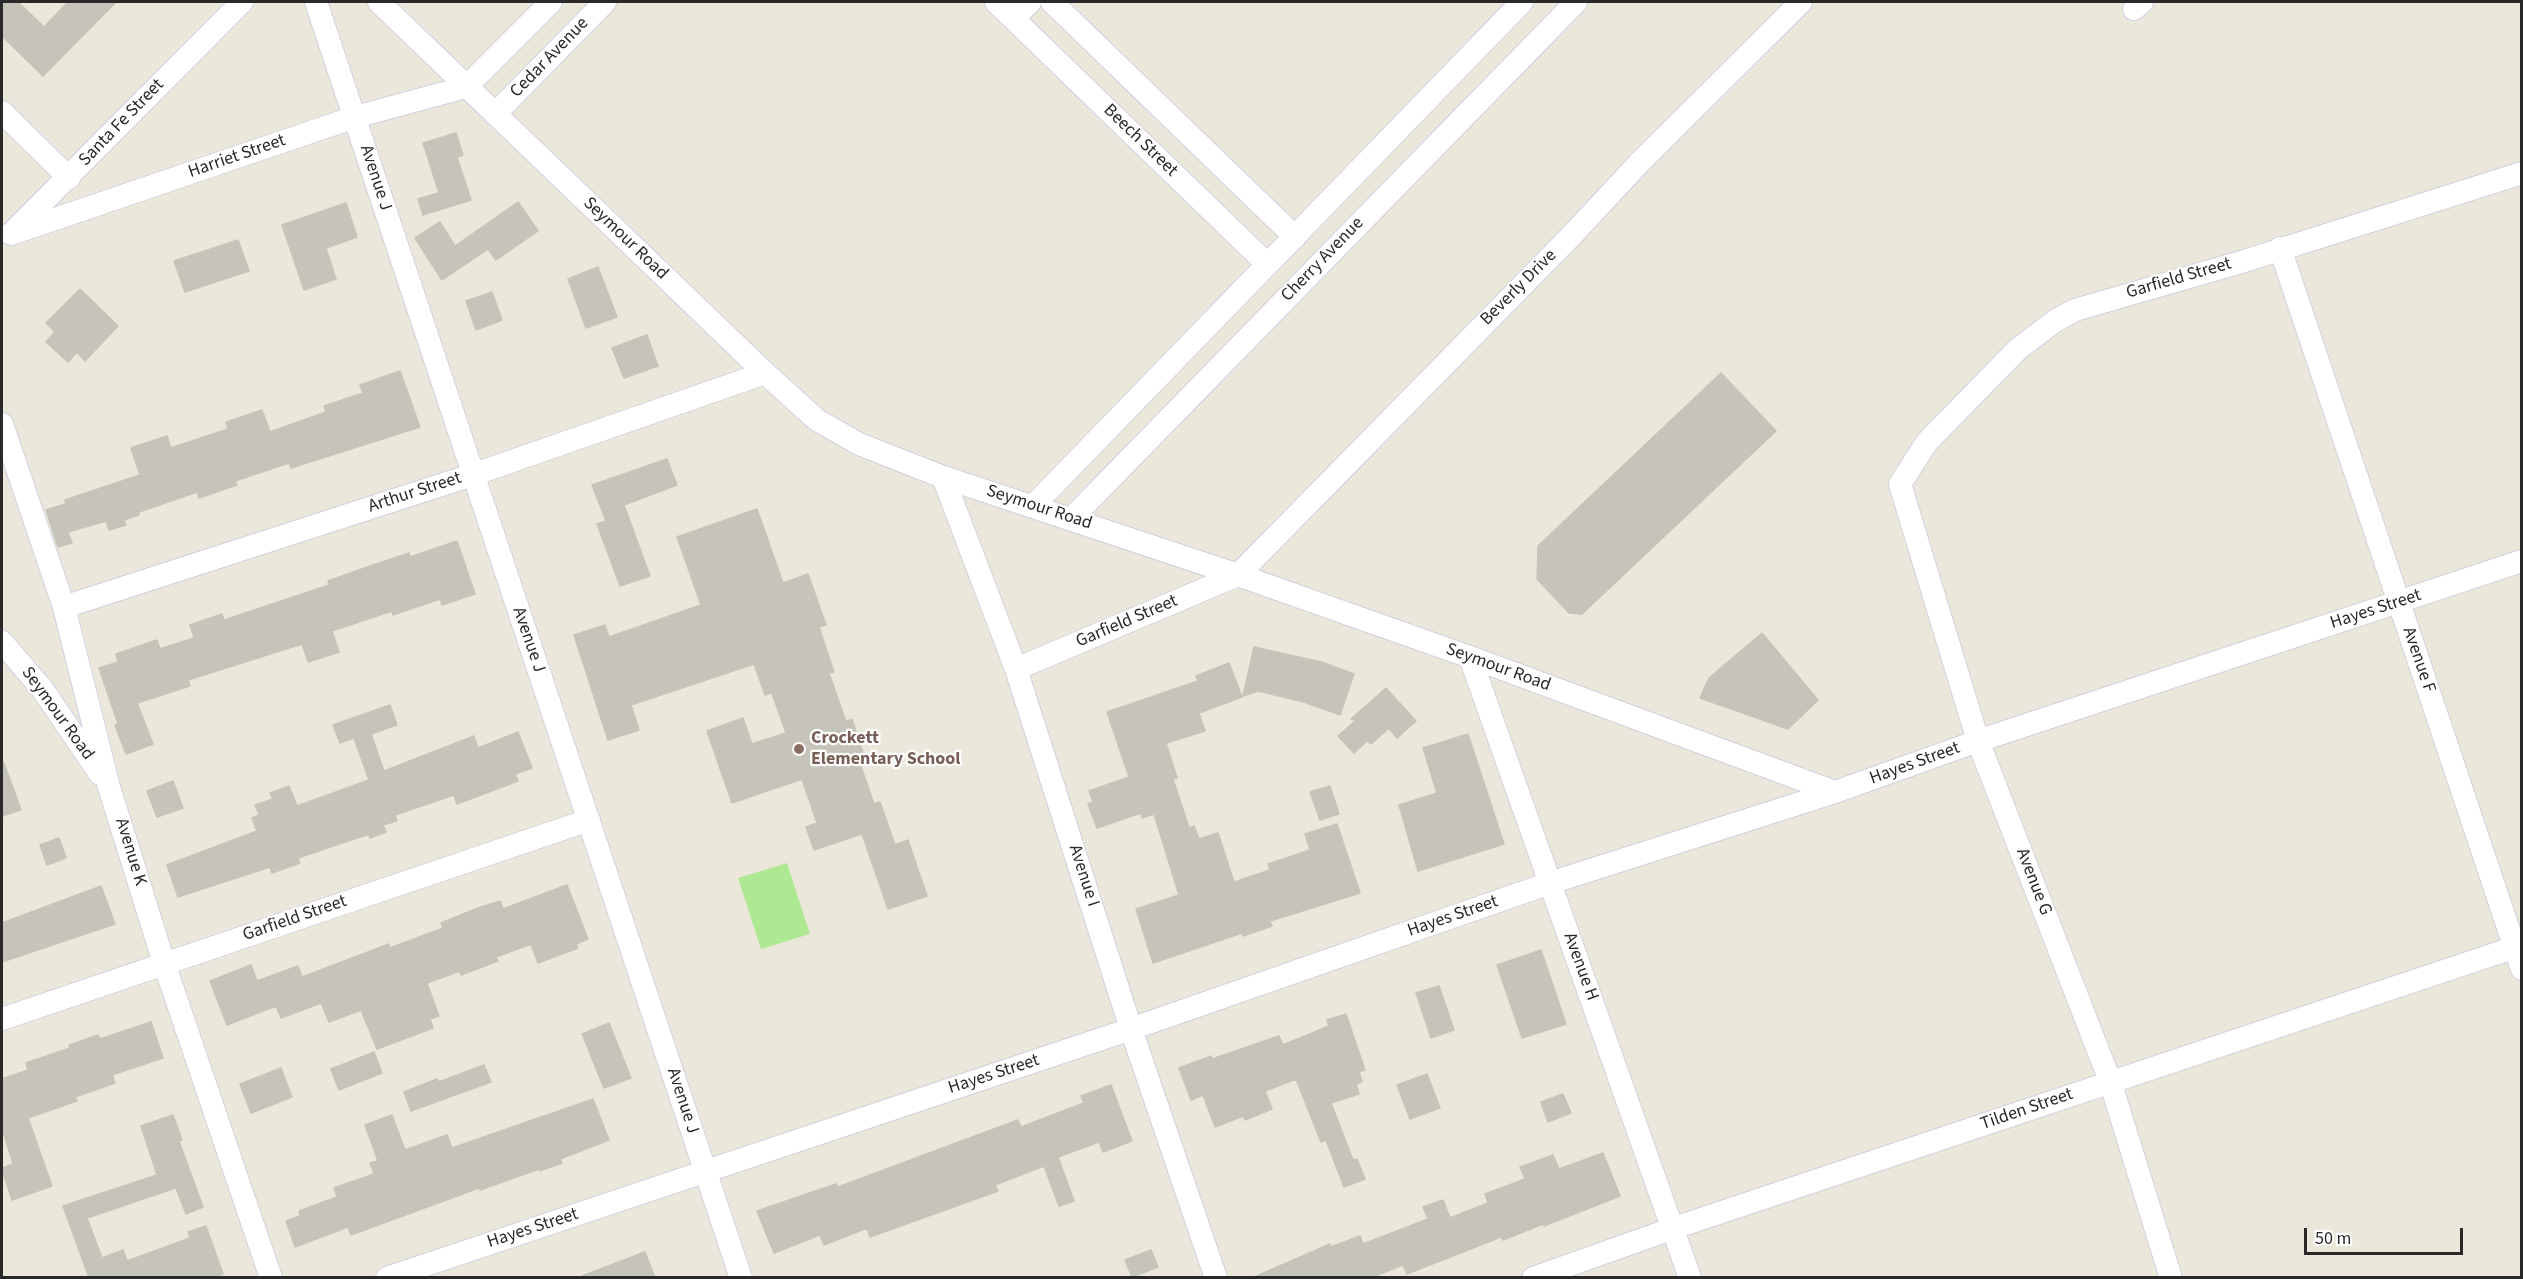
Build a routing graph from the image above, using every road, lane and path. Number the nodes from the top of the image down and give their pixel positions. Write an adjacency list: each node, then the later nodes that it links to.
1 (242, 2): 18 (street, Santa Fe Street)
2 (316, 2): 16 (street, Avenue J)
3 (379, 2): 13 (street, Seymour Road)
4 (551, 2): 13 (street)
5 (605, 2): 15 (street, Cedar Avenue)
6 (996, 2): 12 (street, Beech Street)
7 (1030, 2): 12 (street)
8 (1052, 2): 19 (street)
9 (1522, 2): 19 (street, Cherry Avenue)
10 (1576, 2): 29 (street, Cherry Avenue)
11 (1801, 2): 31 (street, Beverly Drive)
12 (1014, 18): 22 (street, Beech Street)
13 (466, 87): 15 (street, Seymour Road); 16 (street, Harriet Street)
14 (2, 112): 18 (street)
15 (495, 114): 23 (street, Seymour Road)
16 (355, 117): 20 (street, Harriet Street); 25 (street, Avenue J)
17 (2522, 173): 21 (street, Garfield Street)
18 (69, 178): 20 (street, Santa Fe Street)
19 (1295, 237): 22 (street, Cherry Avenue)
20 (6, 239)
21 (2280, 248): 27 (street, Garfield Street); 32 (street, Avenue F)
22 (1267, 264): 28 (street, Cherry Avenue)
23 (765, 373): 25 (street, Arthur Street); 26 (street, Seymour Road)
24 (2, 424): 33 (street, Avenue K)
25 (472, 475): 33 (street, Arthur Street); 40 (street, Avenue J)
26 (943, 477): 28 (street, Seymour Road); 36 (street, Avenue I)
27 (1900, 484): 37 (street, Avenue G)
28 (1033, 506): 29 (street, Seymour Road)
29 (1071, 519): 31 (street, Seymour Road)
30 (2522, 561): 32 (street, Hayes Street)
31 (1238, 574): 35 (street, Seymour Road); 36 (street, Garfield Street)
32 (2399, 602): 37 (street, Hayes Street); 42 (street, Avenue F)
33 (64, 607): 38 (street, Avenue K)
34 (2, 642): 38 (street, Seymour Road)
35 (1470, 657): 39 (street, Seymour Road); 41 (street, Avenue H)
36 (1016, 669): 46 (street, Avenue I)
37 (1978, 741): 39 (street, Hayes Street); 47 (street, Avenue G)
38 (110, 787): 43 (street, Avenue K)
39 (1835, 792): 41 (street, Hayes Street)
40 (589, 820): 43 (street, Garfield Street); 48 (street, Avenue J)
41 (1550, 884): 46 (street, Hayes Street); 49 (street, Avenue H)
42 (2518, 946): 44 (street, Avenue F); 47 (street, Tilden Street)
43 (164, 963): 45 (street, Garfield Street); 50 (street, Avenue K)
44 (2522, 969)
45 (2, 1019)
46 (1131, 1029): 48 (street, Hayes Street); 53 (street, Avenue I)
47 (2110, 1081): 49 (street, Tilden Street); 56 (street, Avenue G)
48 (705, 1171): 51 (street, Hayes Street); 52 (street, Avenue J)
49 (1674, 1228): 54 (street, Tilden Street); 55 (street, Avenue H)
50 (272, 1278)
51 (387, 1278)
52 (741, 1278)
53 (1216, 1278)
54 (1533, 1278)
55 (1690, 1278)
56 (2171, 1278)

